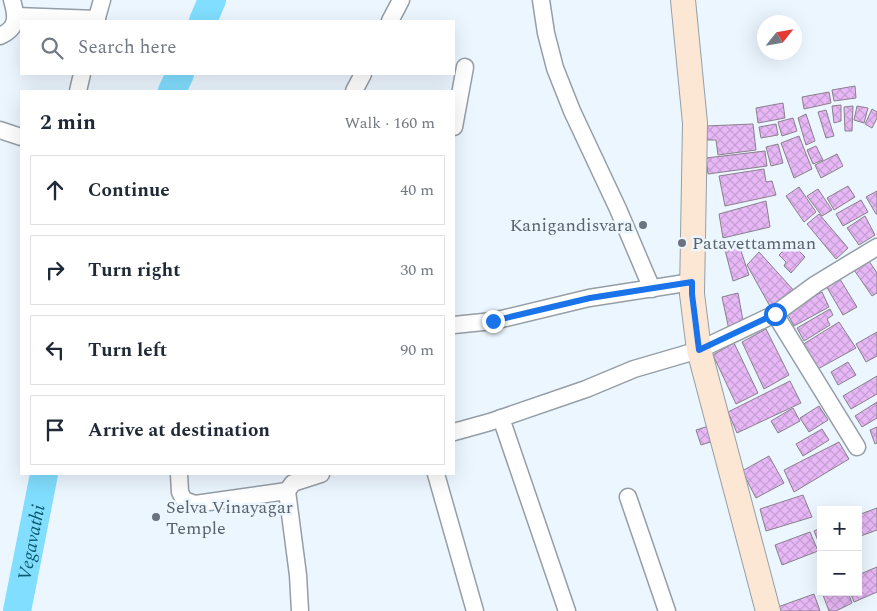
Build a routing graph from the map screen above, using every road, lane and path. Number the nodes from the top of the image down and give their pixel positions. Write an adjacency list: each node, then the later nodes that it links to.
1 (12, 0): 6 (street)
2 (102, 0): 7 (street)
3 (401, 0): 8 (street)
4 (541, 0): 20 (street)
5 (683, 0): 19 (main road)
6 (16, 16): 7 (street); 9 (street)
7 (96, 20)
8 (391, 20)
9 (0, 36)
10 (465, 67): 15 (street)
11 (82, 75): 13 (street)
12 (362, 75): 14 (street)
13 (78, 90)
14 (355, 90)
15 (455, 122)
16 (0, 130): 17 (street)
17 (20, 137)
18 (877, 247): 21 (street)
19 (692, 282): 20 (street); 23 (main road)
20 (652, 289): 22 (street)
21 (775, 314): 23 (street); 26 (street)
22 (455, 325)
23 (699, 350): 24 (street); 36 (main road)
24 (500, 418): 25 (street); 34 (street)
25 (455, 432)
26 (857, 447)
27 (179, 475): 30 (street)
28 (318, 475): 30 (street)
29 (436, 475): 33 (street)
30 (287, 491): 32 (street)
31 (628, 497): 35 (street)
32 (300, 611)
33 (476, 611)
34 (567, 611)
35 (667, 611)
36 (768, 611)

